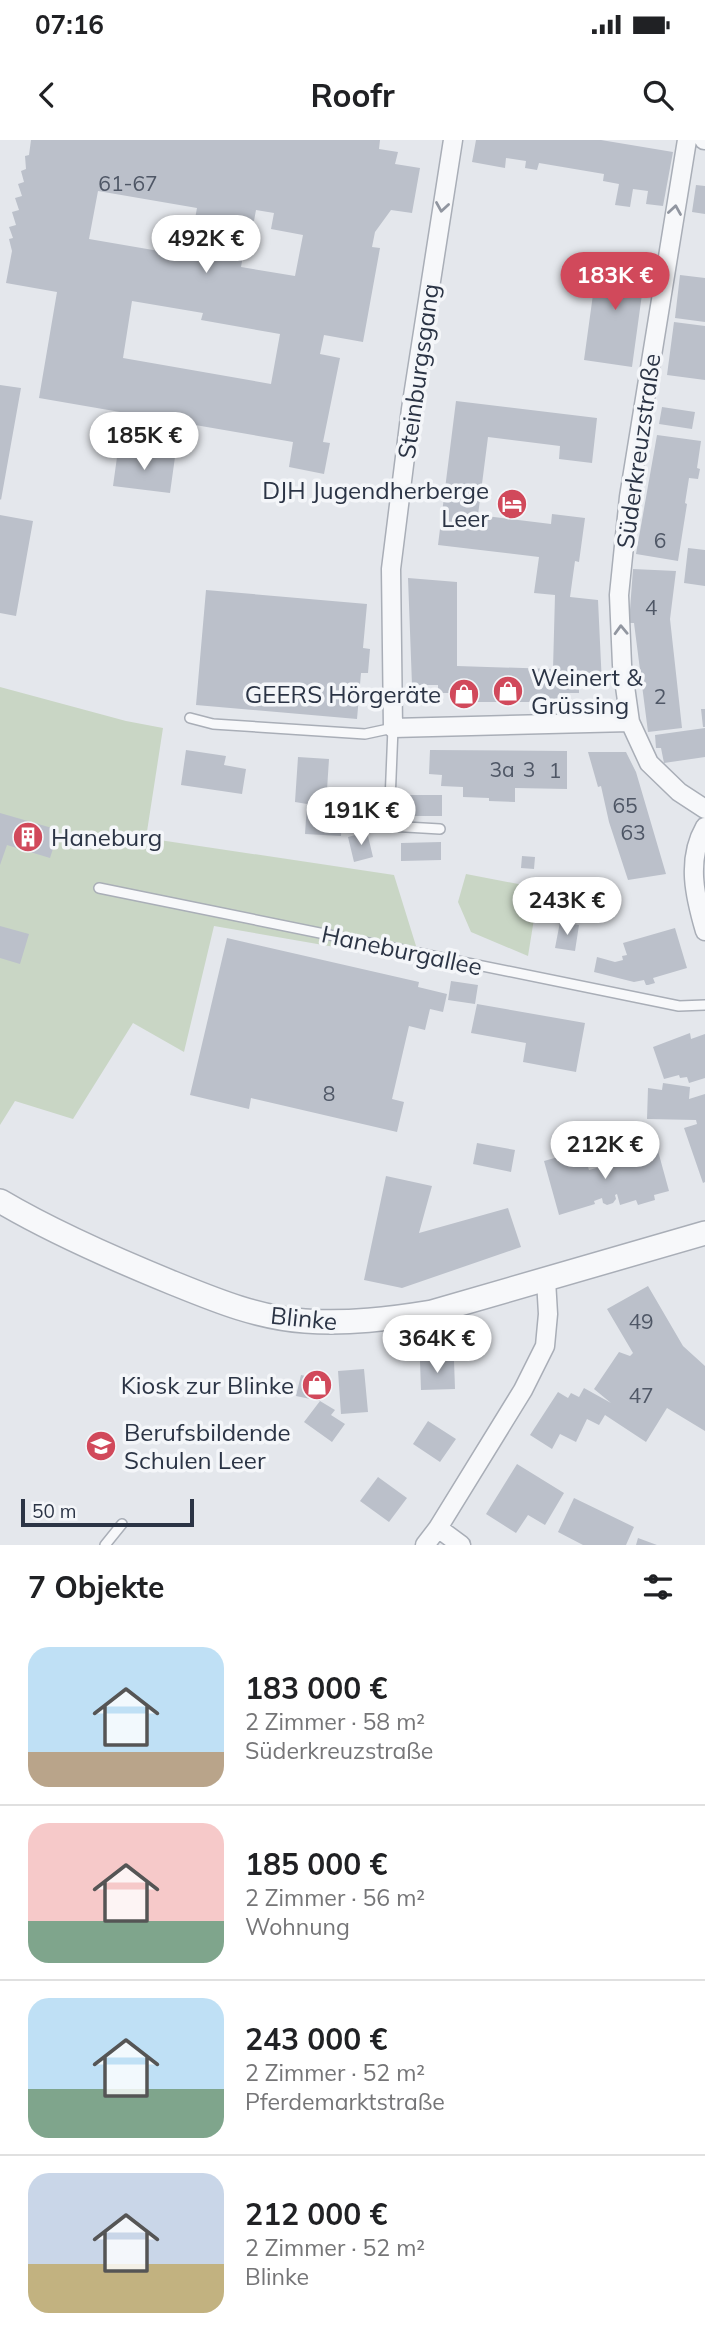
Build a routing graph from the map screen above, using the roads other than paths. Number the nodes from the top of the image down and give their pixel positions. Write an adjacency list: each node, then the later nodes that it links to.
1 (453, 140): 5 (street, Steinburgsgang, one-way to 5)
2 (687, 140): 4 (street, Süderkreuzstraße, one-way to 2)
3 (190, 719): 5 (lane)
4 (630, 722): 5 (street); 6 (street, Süderkreuzstraße)
5 (393, 728): 8 (lane, Steinburgsgang)
6 (705, 809)
7 (705, 827): 10 (street)
8 (440, 829)
9 (99, 888): 11 (lane, Haneburgallee)
10 (705, 931)
11 (705, 1005)
12 (0, 1200): 14 (street, Blinke)
13 (705, 1233): 14 (street, Blinke)
14 (546, 1280): 16 (street)
15 (122, 1524): 17 (lane)
16 (438, 1528): 18 (street); 19 (street)
17 (106, 1545)
18 (425, 1545)
19 (461, 1545)

